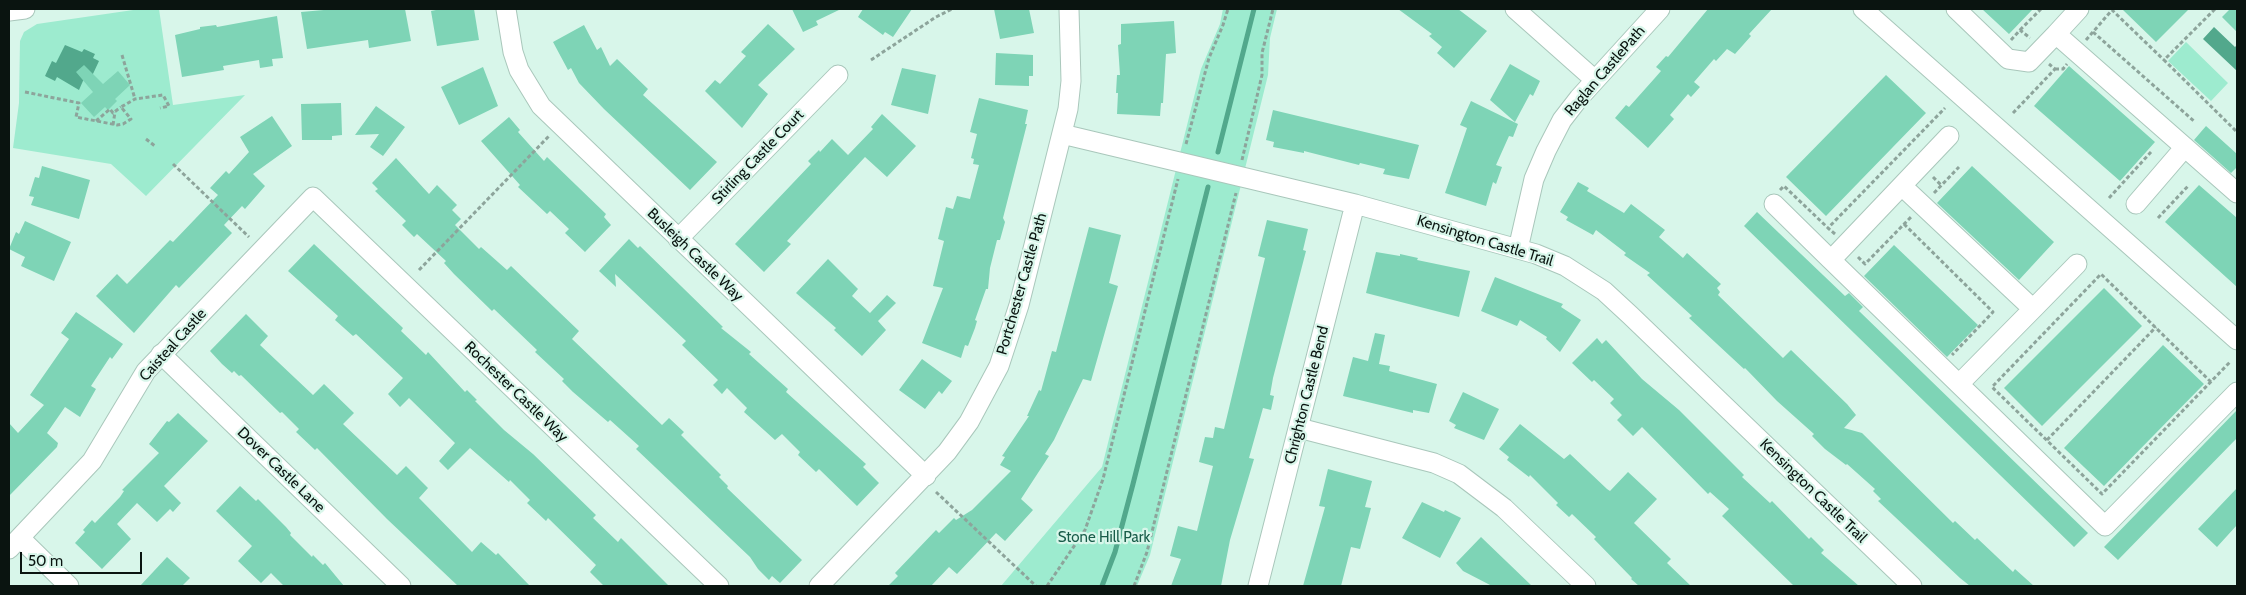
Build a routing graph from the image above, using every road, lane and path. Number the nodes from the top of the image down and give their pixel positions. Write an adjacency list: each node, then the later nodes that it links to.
1 (25, 9): 14 (street)
2 (506, 9): 68 (street, Busleigh Castle Way)
3 (952, 9): 20 (path)
4 (1069, 9): 39 (street, Portchester Castle Path)
5 (1228, 9): 42 (path)
6 (1273, 9): 46 (path)
7 (1515, 9): 26 (street)
8 (1660, 9): 26 (street, Raglan CastlePath)
9 (1863, 9): 76 (street)
10 (1956, 9): 17 (street)
11 (2041, 9): 15 (path)
12 (2079, 9): 17 (street)
13 (2215, 9): 22 (path)
14 (9, 11)
15 (2020, 30)
16 (2093, 32): 18 (path); 22 (path); 35 (path)
17 (2056, 34): 44 (street)
18 (2085, 40)
19 (122, 55): 28 (path)
20 (871, 60)
21 (2045, 60): 24 (path)
22 (2164, 60): 37 (path)
23 (2069, 62): 24 (path)
24 (2054, 69): 33 (path)
25 (838, 75): 68 (street, Stirling Castle Court)
26 (1595, 80): 69 (street, Raglan CastlePath)
27 (25, 92): 34 (path)
28 (135, 99): 29 (path); 30 (path)
29 (121, 107): 32 (path); 36 (path)
30 (160, 108)
31 (1945, 108): 65 (path)
32 (115, 111): 34 (path); 36 (path)
33 (2013, 113)
34 (96, 121): 36 (path)
35 (2195, 122)
36 (113, 124)
37 (2237, 132)
38 (550, 134): 73 (path)
39 (1062, 134): 60 (street, Kensington Castle Trail); 85 (street, Portchester Castle Path)
40 (1949, 136): 52 (street)
41 (146, 139): 43 (path)
42 (1186, 144)
43 (155, 146)
44 (2185, 147): 55 (street); 61 (street)
45 (2150, 152): 59 (path)
46 (1242, 160)
47 (173, 164): 66 (path)
48 (1959, 167): 53 (path)
49 (1932, 176): 53 (path)
50 (1178, 178): 93 (path)
51 (2189, 185): 63 (path)
52 (1902, 186): 71 (street); 74 (street)
53 (1942, 186): 57 (path)
54 (1236, 192): 94 (path)
55 (2237, 193)
56 (313, 197): 77 (street, Caisteal Castle); 90 (street, Rochester Castle Way)
57 (1931, 197)
58 (1775, 198): 65 (path); 71 (street)
59 (2109, 198)
60 (1355, 204): 69 (street, Kensington Castle Trail); 83 (street, Chrighton Castle Bend)
61 (2136, 204)
62 (1913, 214): 64 (path)
63 (2158, 218)
64 (1904, 224): 70 (path); 78 (path)
65 (1828, 228): 67 (path)
66 (249, 236)
67 (1838, 237)
68 (678, 239): 85 (street, Busleigh Castle Way)
69 (1518, 249): 97 (street, Kensington Castle Trail)
70 (1855, 254)
71 (1831, 260): 81 (street)
72 (2077, 264): 74 (street)
73 (419, 270)
74 (2033, 309): 81 (street)
75 (2156, 328): 80 (path); 84 (path); 84 (path)
76 (2237, 340)
77 (161, 354): 87 (street, Caisteal Castle); 89 (street, Dover Castle Lane)
78 (1946, 361)
79 (2230, 362): 80 (path)
80 (2211, 382): 84 (path)
81 (1959, 384): 82 (street)
82 (2237, 392)
83 (1299, 428): 95 (street, Chrighton Castle Bend); 96 (street)
84 (2047, 440)
85 (926, 476): 91 (street, Portchester Castle Path)
86 (936, 492): 92 (path)
87 (14, 543): 88 (street)
88 (69, 586)
89 (401, 586)
90 (719, 586)
91 (819, 586)
92 (1036, 586)
93 (1046, 586)
94 (1134, 586)
95 (1258, 586)
96 (1586, 586)
97 (1912, 586)

